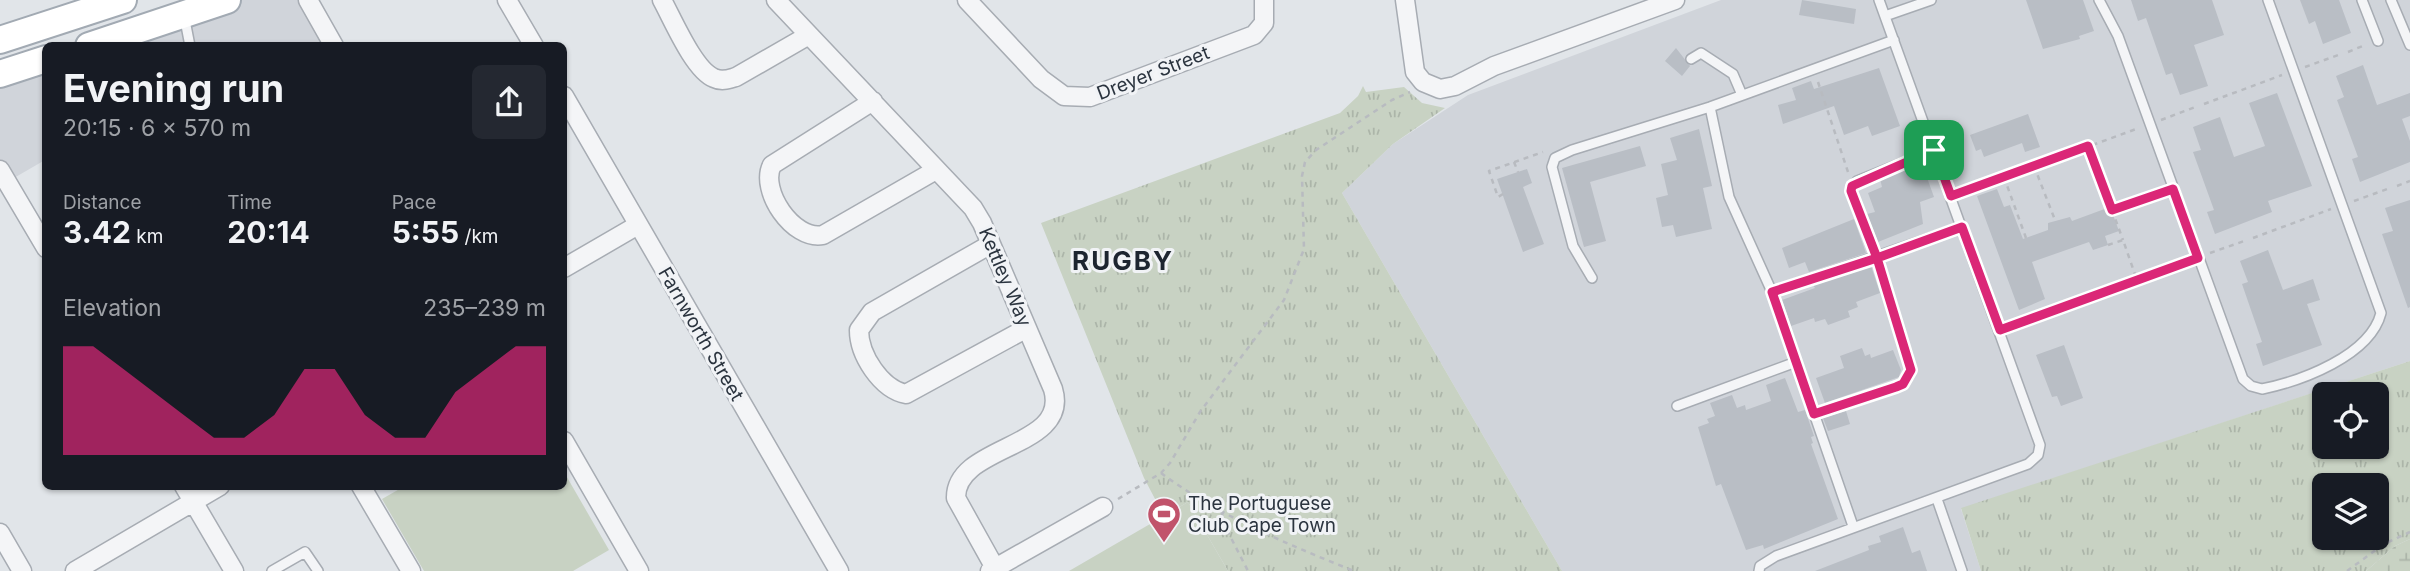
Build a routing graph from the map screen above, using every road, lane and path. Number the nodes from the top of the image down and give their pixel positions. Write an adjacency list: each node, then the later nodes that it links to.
1 (123, 0): 21 (main road)
2 (227, 0): 18 (main road)
3 (308, 0): 26 (street)
4 (508, 0): 27 (street)
5 (662, 0): 20 (street)
6 (776, 0): 20 (street, Kettley Way)
7 (967, 0): 8 (street, Dreyer Street)
8 (1264, 0)
9 (1405, 0): 35 (street)
10 (1675, 0): 17 (street)
11 (1879, 0): 19 (lane)
12 (1931, 0): 19 (lane)
13 (2099, 0): 42 (lane)
14 (2268, 0): 33 (lane)
15 (2361, 0): 23 (lane)
16 (2391, 0): 28 (lane)
17 (1644, 5): 35 (street)
18 (184, 14): 24 (main road); 25 (lane)
19 (1885, 16): 22 (lane)
20 (808, 35): 38 (street, Kettley Way)
21 (0, 40)
22 (1894, 40): 32 (lane); 44 (lane)
23 (2378, 41)
24 (104, 42)
25 (189, 42)
26 (332, 42)
27 (532, 42)
28 (2410, 45)
29 (2342, 54): 33 (path)
30 (1690, 59): 36 (lane)
31 (42, 60): 34 (main road)
32 (1813, 70): 36 (lane); 53 (path)
33 (2293, 71): 39 (path); 59 (lane)
34 (0, 74)
35 (1428, 85): 83 (path)
36 (1742, 95): 41 (lane)
37 (567, 101): 62 (street, Farnworth Street)
38 (873, 101): 49 (street, Kettley Way); 49 (street)
39 (2204, 104)
40 (2197, 106): 42 (path)
41 (1710, 107): 45 (lane); 76 (lane)
42 (2150, 124): 43 (path); 56 (lane)
43 (2088, 146): 47 (path); 60 (path)
44 (1934, 150): 53 (lane); 58 (lane)
45 (1555, 158): 46 (path); 74 (lane)
46 (1514, 162): 50 (path); 57 (path)
47 (2034, 166): 51 (path); 61 (path)
48 (0, 170): 68 (street)
49 (936, 170): 69 (street, Kettley Way)
50 (1518, 172)
51 (2004, 177): 58 (path); 64 (path)
52 (2410, 181): 54 (path)
53 (1852, 186): 71 (lane)
54 (2397, 186)
55 (2390, 188): 59 (path)
56 (2173, 189): 60 (path); 72 (lane)
57 (1503, 194)
58 (1951, 196): 63 (lane)
59 (2342, 205): 65 (path); 72 (lane)
60 (2112, 210): 66 (path)
61 (2055, 220)
62 (638, 225): 73 (street); 100 (street, Farnworth Street)
63 (1962, 227): 71 (lane); 78 (lane)
64 (2026, 238)
65 (2253, 238)
66 (2123, 240): 70 (path); 75 (path)
67 (2246, 240): 72 (path)
68 (42, 241)
69 (991, 244): 77 (street, Kettley Way); 77 (street)
70 (2108, 245)
71 (1877, 258): 76 (lane); 81 (lane)
72 (2198, 258): 75 (path)
73 (567, 266)
74 (1592, 278)
75 (2137, 280): 78 (path)
76 (1772, 292): 79 (lane)
77 (1027, 328): 92 (street, Kettley Way)
78 (2000, 330): 86 (lane)
79 (1796, 362): 80 (lane); 81 (lane)
80 (1677, 406)
81 (1814, 414): 89 (lane)
82 (567, 446): 99 (street)
83 (1161, 473): 87 (path); 88 (path)
84 (363, 490): 98 (street)
85 (189, 494): 94 (street); 95 (street)
86 (1937, 499): 89 (lane); 104 (lane)
87 (1103, 508): 92 (street)
88 (1221, 511): 101 (path); 102 (path)
89 (1853, 526): 103 (lane)
90 (2410, 532): 105 (path)
91 (0, 533): 93 (street)
92 (992, 569)
93 (22, 571)
94 (75, 571)
95 (234, 571)
96 (272, 571): 97 (lane)
97 (318, 571)
98 (411, 571)
99 (639, 571)
100 (839, 571)
101 (1248, 571)
102 (1354, 571)
103 (1759, 571)
104 (1962, 571)
105 (2347, 571)

